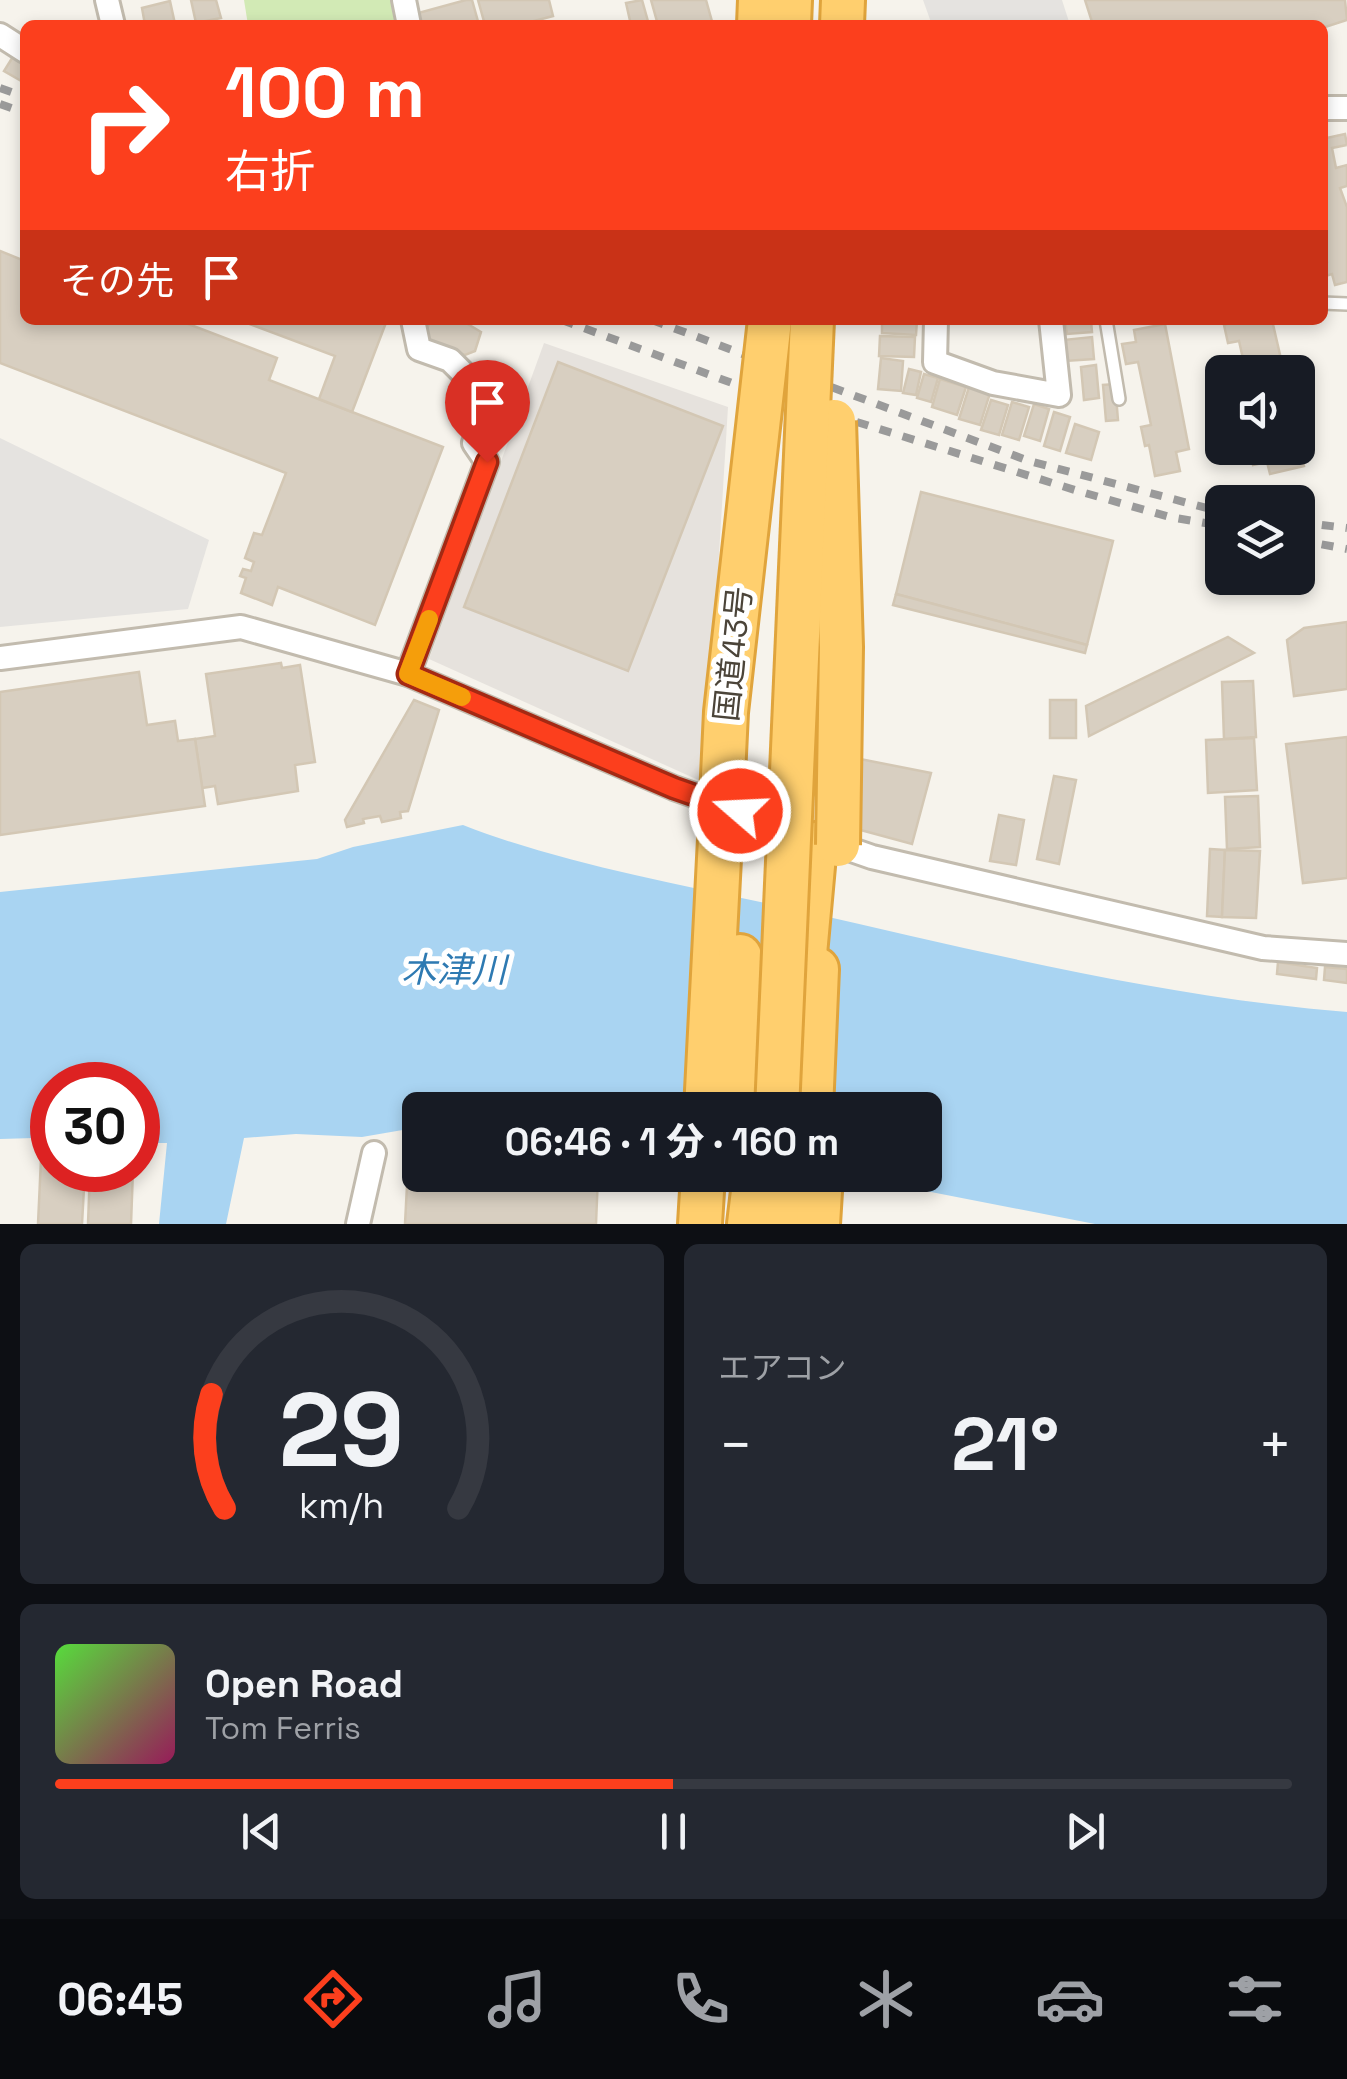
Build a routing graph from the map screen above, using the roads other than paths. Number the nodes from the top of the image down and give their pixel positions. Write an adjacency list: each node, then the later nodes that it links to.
1 (413, 325): 13 (street)
2 (769, 325): 11 (highway, 国道43号, bridge)
3 (788, 325): 20 (highway)
4 (812, 325): 21 (highway, bridge)
5 (832, 325): 10 (highway, bridge)
6 (936, 325): 7 (street)
7 (1052, 325)
8 (1107, 325): 9 (lane)
9 (1119, 399)
10 (834, 444): 15 (highway, bridge); 24 (highway, bridge)
11 (739, 612): 14 (highway, 国道43号, bridge); 19 (highway, bridge)
12 (0, 658): 13 (street)
13 (408, 674): 16 (street)
14 (720, 839): 17 (highway, 国道43号); 18 (highway)
15 (816, 844): 22 (highway); 23 (highway)
16 (1347, 954)
17 (707, 1092)
18 (724, 1092)
19 (740, 1092)
20 (758, 1092)
21 (777, 1092)
22 (799, 1092)
23 (812, 1092)
24 (825, 1092)
25 (374, 1153): 34 (street)
26 (702, 1192): 35 (highway)
27 (721, 1192): 36 (highway)
28 (742, 1192): 37 (highway)
29 (751, 1192): 37 (highway)
30 (773, 1192): 38 (highway)
31 (790, 1192): 39 (highway)
32 (807, 1192): 40 (highway)
33 (820, 1192): 41 (highway)
34 (358, 1224)
35 (700, 1224)
36 (722, 1224)
37 (746, 1224)
38 (771, 1224)
39 (787, 1224)
40 (806, 1224)
41 (818, 1224)

